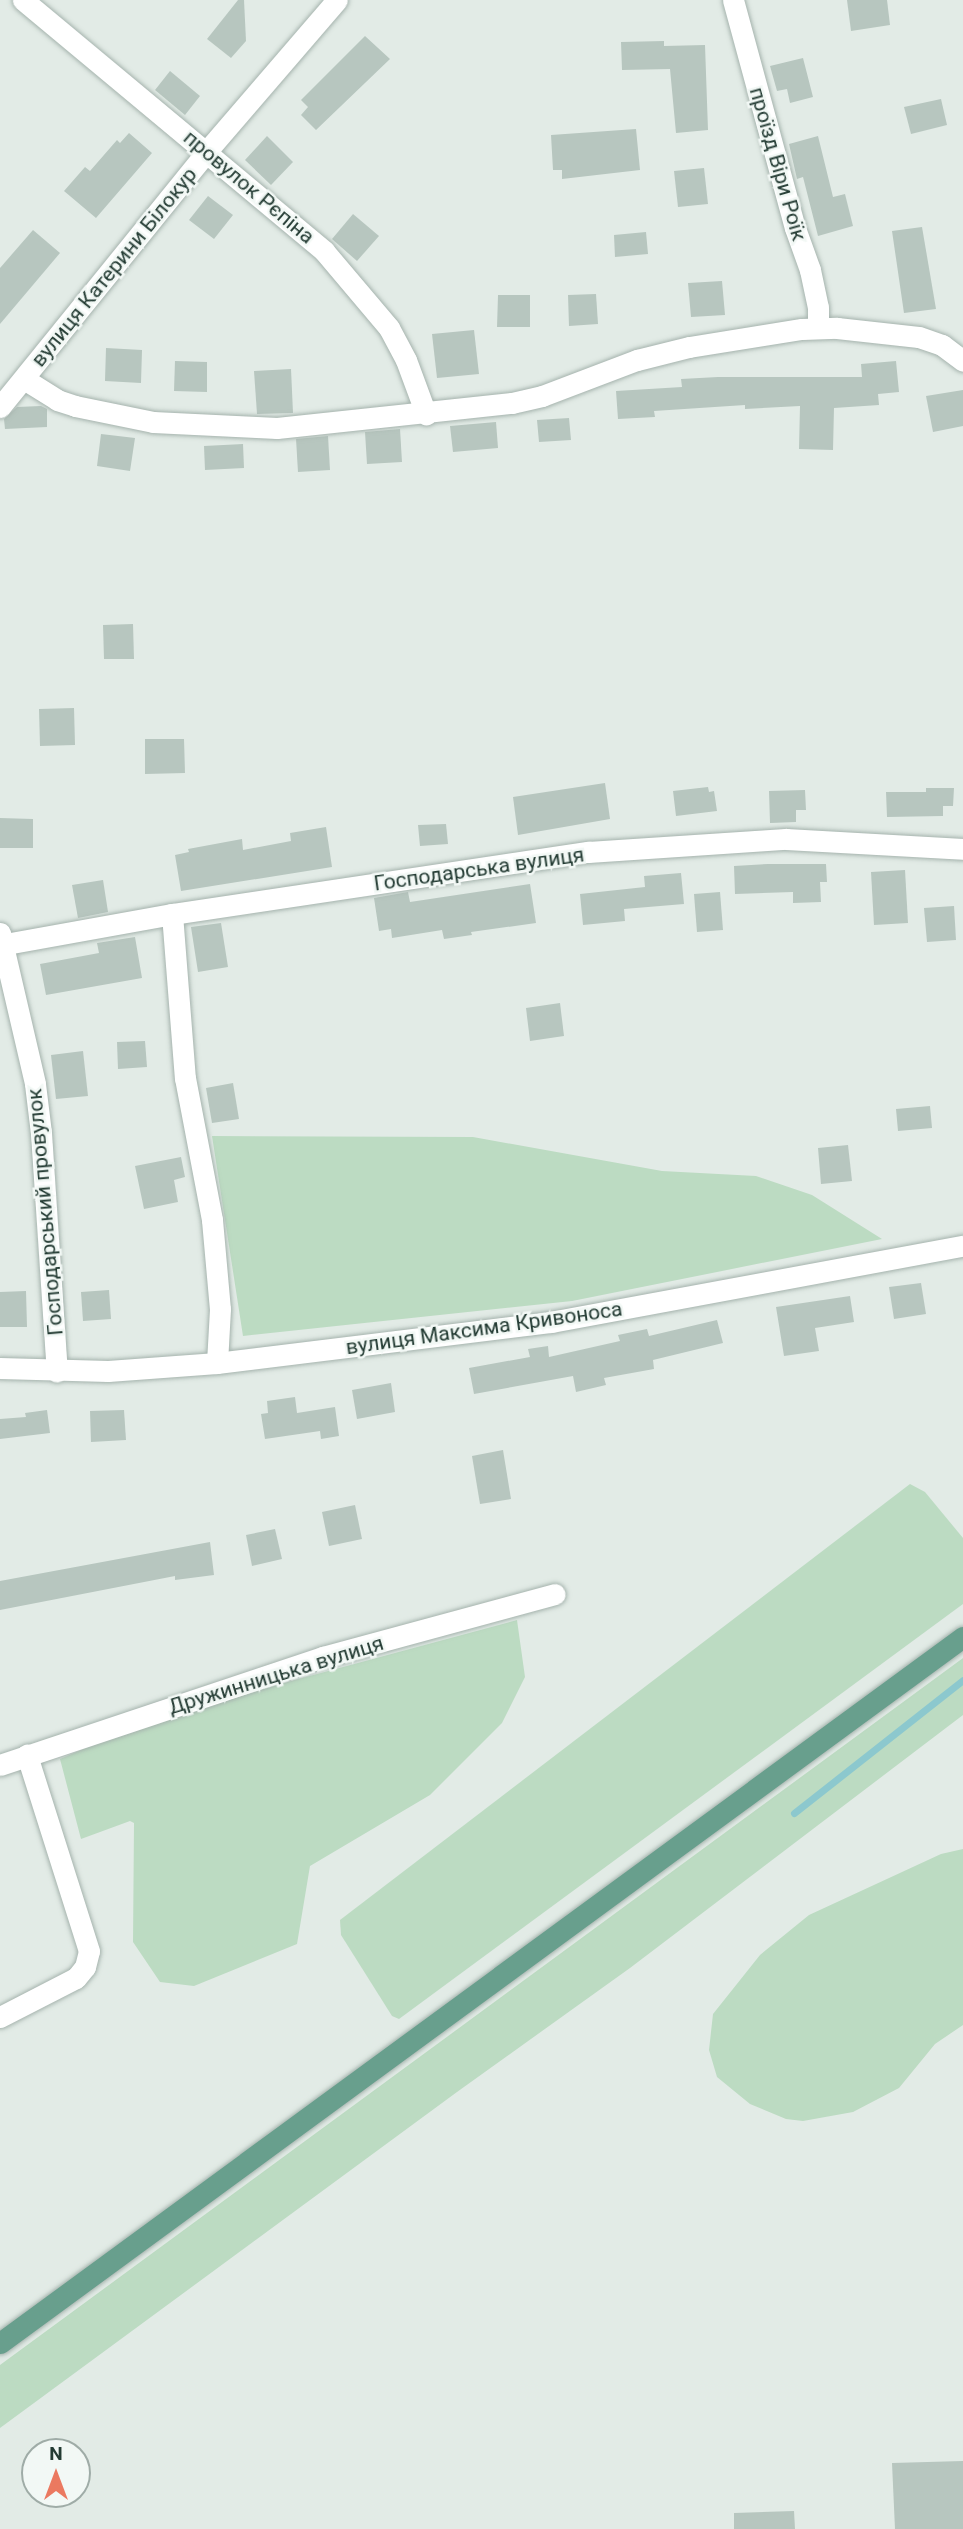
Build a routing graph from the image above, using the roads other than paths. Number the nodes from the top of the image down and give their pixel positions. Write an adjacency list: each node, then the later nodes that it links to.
1 (23, 0): 4 (street, провулок Рєпіна)
2 (337, 0): 4 (street, вулиця Катерини Білокур)
3 (733, 0): 5 (street, проїзд Віри Роїк)
4 (207, 151): 7 (street, вулиця Катерини Білокур); 9 (street, провулок Рєпіна)
5 (818, 328): 6 (street); 9 (street)
6 (963, 361)
7 (24, 379): 8 (street, вулиця Катерини Білокур); 9 (street)
8 (0, 407)
9 (426, 414)
10 (963, 849): 11 (street, Господарська вулиця)
11 (172, 914): 12 (street, Господарська вулиця); 14 (street)
12 (1, 940): 16 (street, Господарський провулок)
13 (963, 1246): 14 (street, вулиця Максима Кривоноса)
14 (217, 1363): 16 (street, вулиця Максима Кривоноса)
15 (0, 1368): 16 (street, вулиця Максима Кривоноса)
16 (57, 1371)
17 (555, 1594): 19 (street, Дружинницька вулиця)
18 (963, 1637): 22 (main road)
19 (27, 1755): 20 (street, Дружинницька вулиця); 21 (street)
20 (0, 1765)
21 (0, 2017)
22 (0, 2343)

